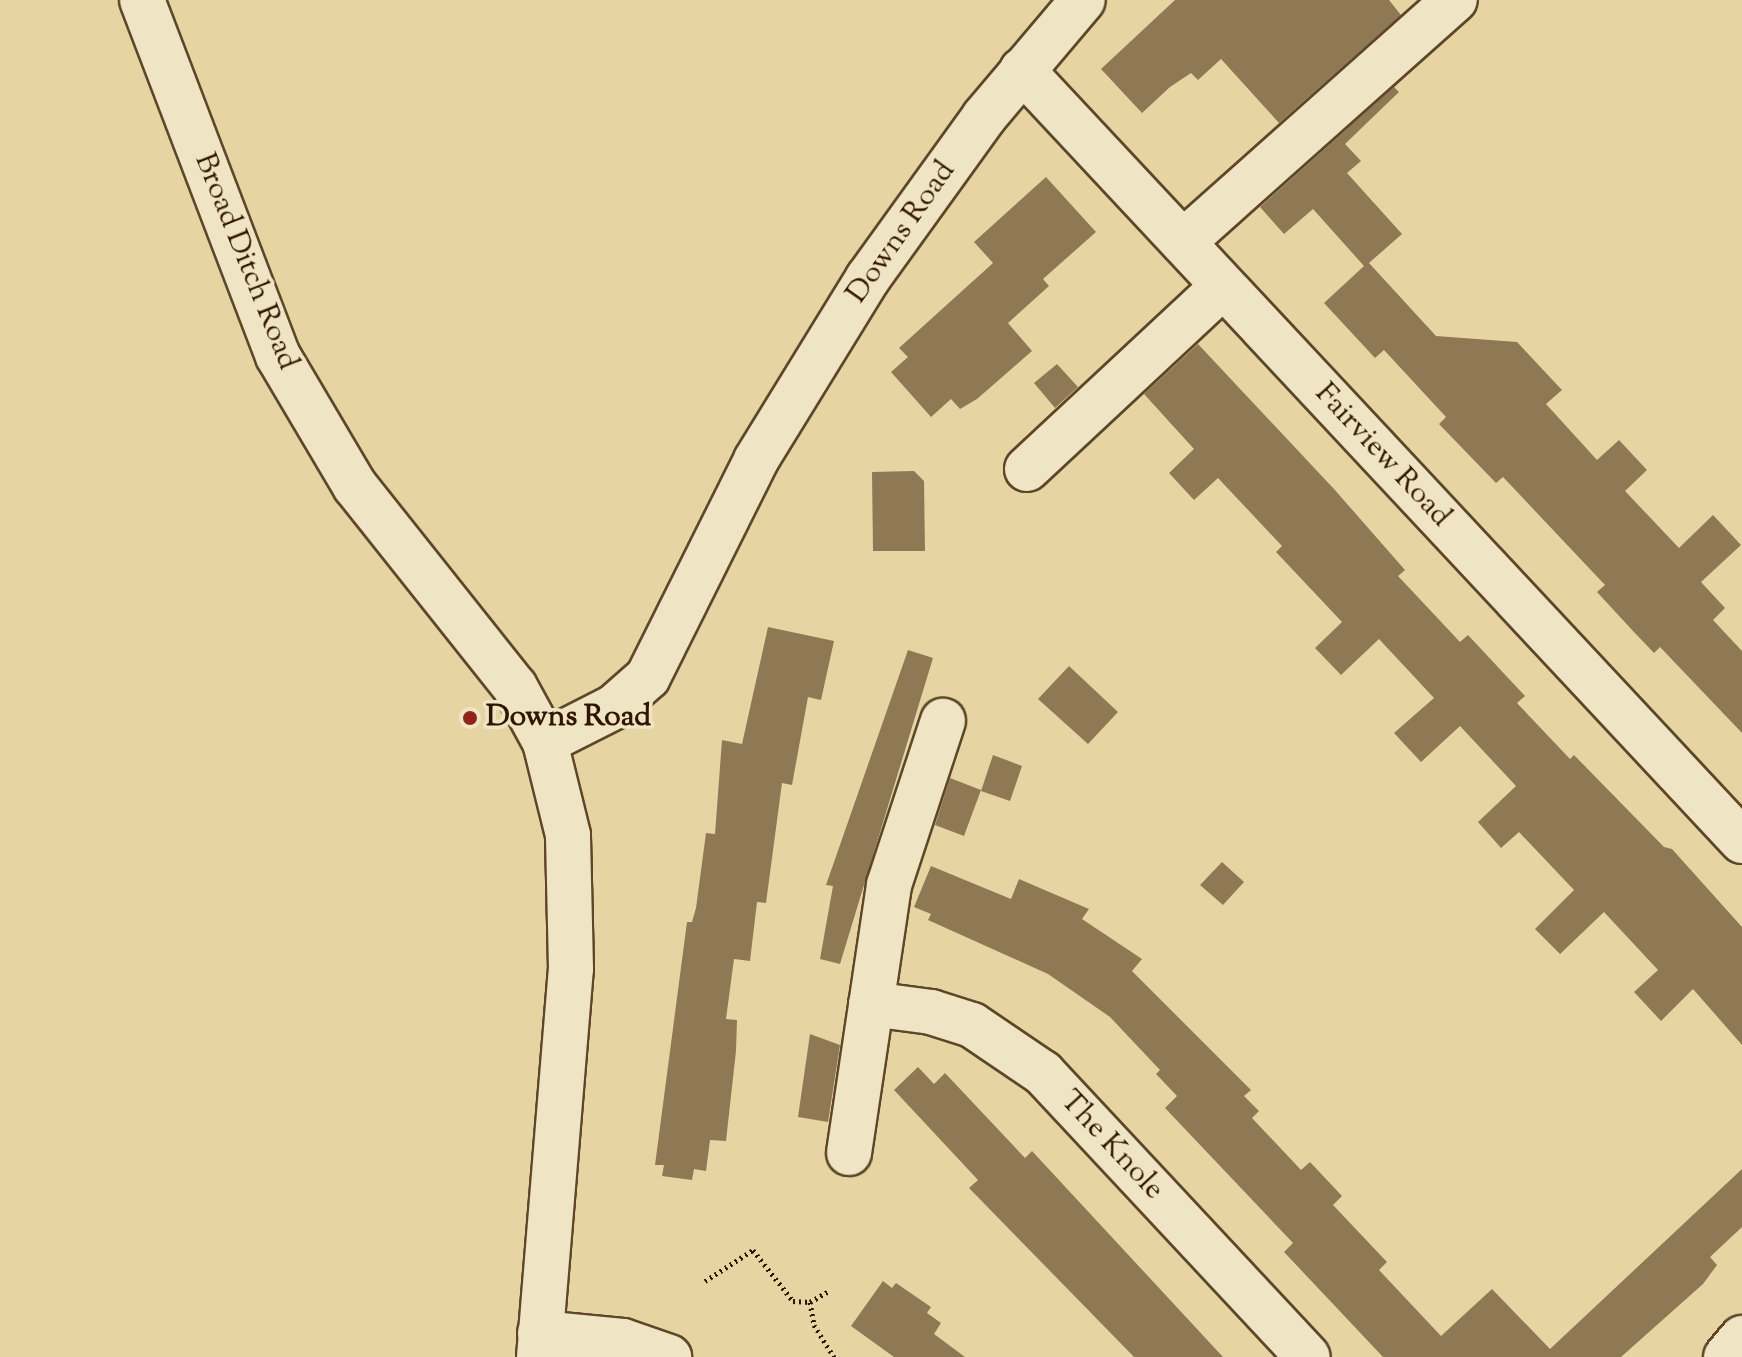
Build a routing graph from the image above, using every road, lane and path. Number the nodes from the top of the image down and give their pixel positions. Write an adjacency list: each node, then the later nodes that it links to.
1 (142, 0): 9 (street, Broad Ditch Road)
2 (1083, 0): 4 (street, Downs Road)
3 (1455, 0): 5 (street)
4 (1022, 70): 5 (street, Fairview Road); 9 (street, Downs Road)
5 (1183, 242): 6 (street, Fairview Road)
6 (1223, 286): 7 (street); 10 (street, Fairview Road)
7 (1027, 469)
8 (943, 721): 11 (street)
9 (545, 742): 17 (street)
10 (1742, 841)
11 (871, 1004): 12 (street); 20 (street, The Knole)
12 (849, 1153)
13 (705, 1281): 15 (path)
14 (829, 1291): 15 (path)
15 (810, 1302): 19 (path)
16 (1742, 1338): 21 (street)
17 (540, 1345): 18 (street)
18 (669, 1357)
19 (834, 1357)
20 (1308, 1357)
21 (1726, 1357)

